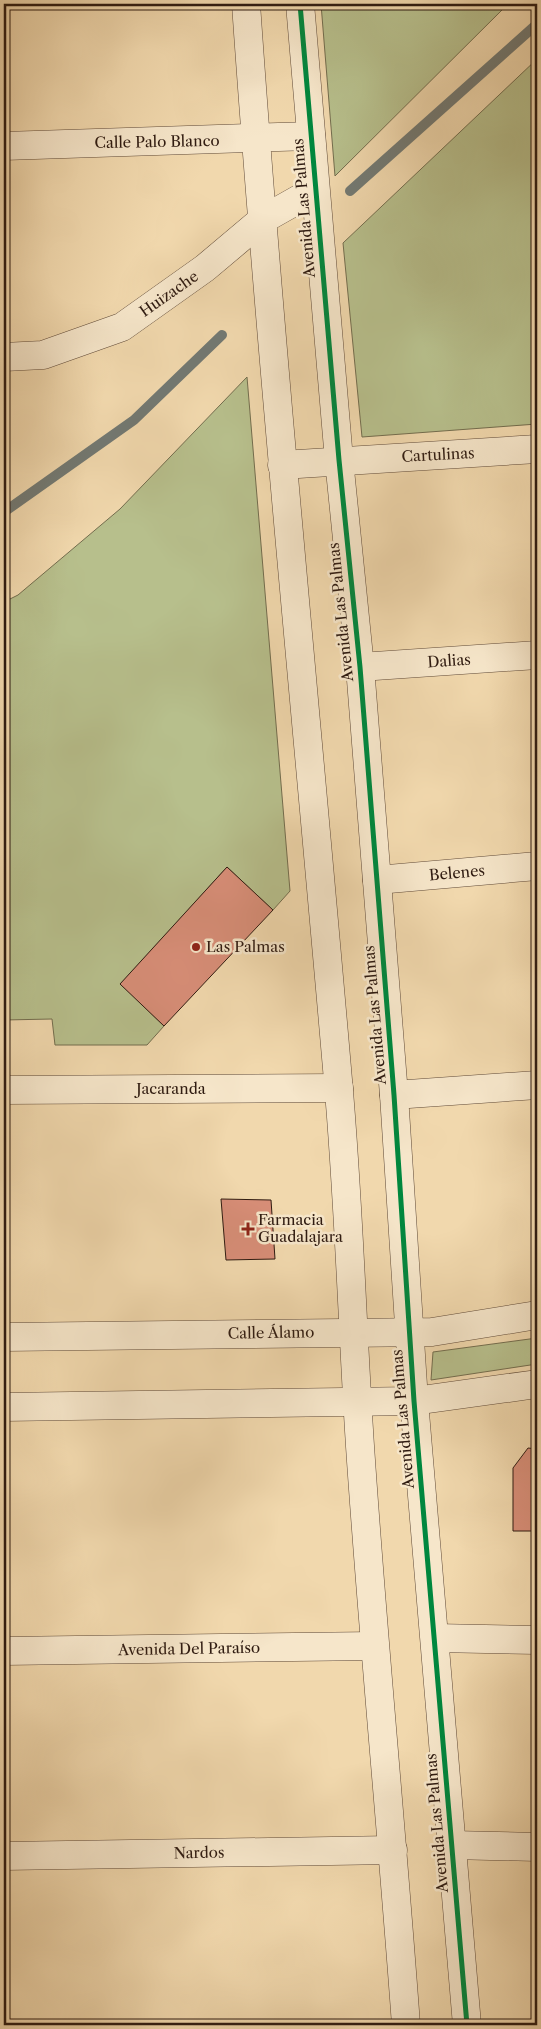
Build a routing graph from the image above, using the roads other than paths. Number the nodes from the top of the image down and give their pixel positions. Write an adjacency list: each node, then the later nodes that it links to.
1 (246, 4): 4 (street)
2 (300, 4): 3 (street, Avenida Las Palmas)
3 (311, 136): 4 (street, Calle Palo Blanco); 6 (street, Avenida Las Palmas)
4 (256, 139): 5 (street, Calle Palo Blanco); 7 (street)
5 (4, 146)
6 (315, 190): 7 (street, Huizache); 10 (street, Avenida Las Palmas)
7 (262, 220): 8 (street, Huizache); 11 (street)
8 (4, 357)
9 (537, 449): 10 (street, Cartulinas)
10 (339, 460): 11 (street, Cartulinas); 13 (street, Avenida Las Palmas)
11 (282, 465): 17 (street)
12 (537, 655): 13 (street, Dalias)
13 (360, 667): 15 (street, Avenida Las Palmas)
14 (537, 866): 15 (street, Belenes)
15 (377, 880): 19 (street, Avenida Las Palmas)
16 (537, 1086): 19 (street)
17 (339, 1088): 18 (street, Jacaranda); 21 (street)
18 (4, 1090)
19 (394, 1095): 22 (street, Avenida Las Palmas)
20 (537, 1315): 22 (street, Calle Álamo)
21 (353, 1332): 22 (street, Calle Álamo); 23 (street, Calle Álamo); 26 (street)
22 (409, 1332): 25 (street, Avenida Las Palmas)
23 (4, 1336)
24 (537, 1384): 25 (street)
25 (414, 1401): 26 (street); 28 (street, Avenida Las Palmas)
26 (357, 1403): 27 (street); 30 (street)
27 (4, 1407)
28 (434, 1638): 29 (street); 32 (street, Avenida Las Palmas)
29 (537, 1640)
30 (374, 1646): 31 (street, Avenida Del Paraíso); 34 (street)
31 (4, 1651)
32 (451, 1845): 33 (street); 37 (street, Avenida Las Palmas)
33 (537, 1846)
34 (393, 1850): 35 (street, Nardos); 36 (street)
35 (4, 1856)
36 (406, 2025)
37 (467, 2025)

